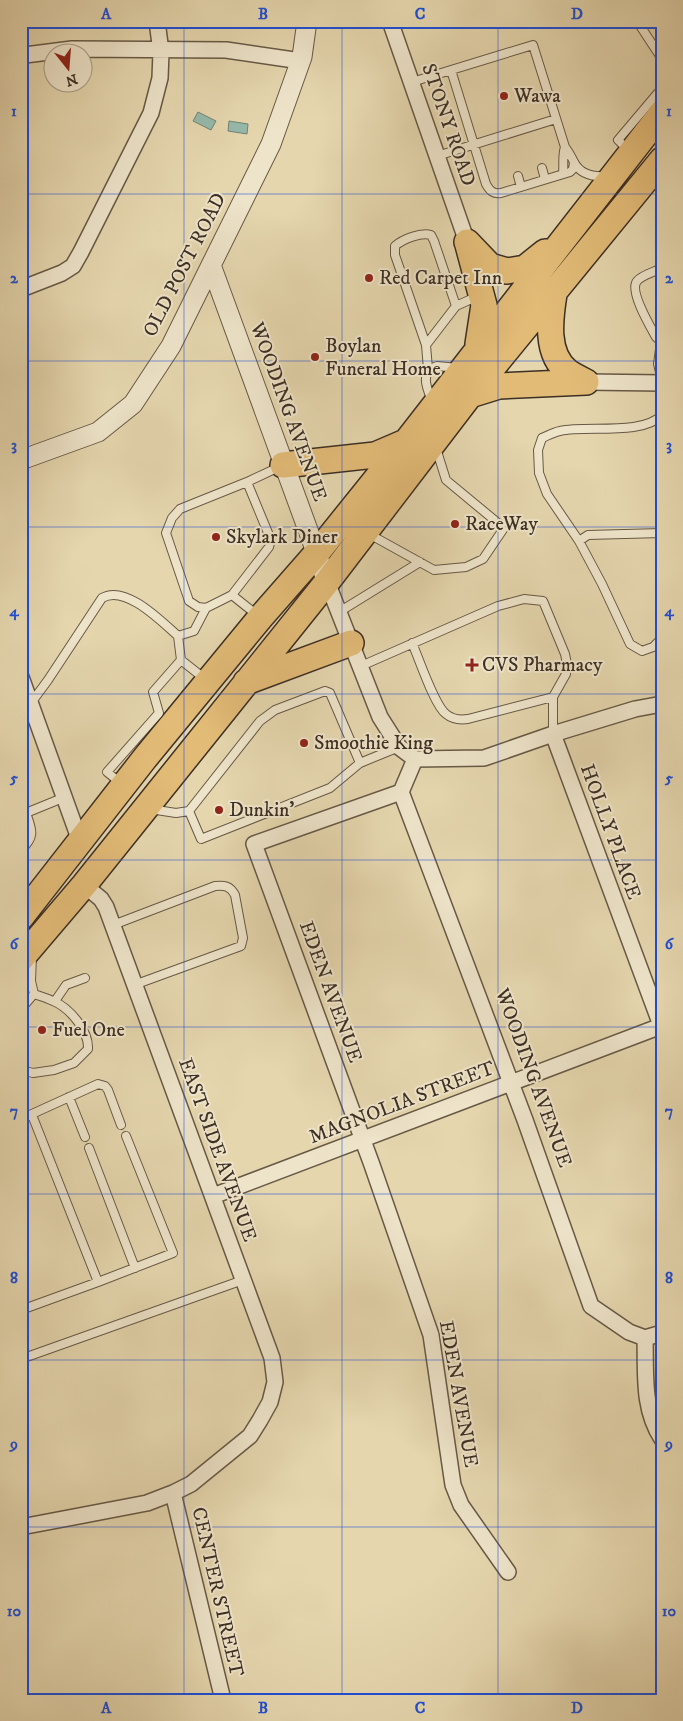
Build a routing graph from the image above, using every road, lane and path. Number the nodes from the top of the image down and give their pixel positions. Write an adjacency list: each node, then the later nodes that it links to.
1 (157, 21): 5 (street)
2 (307, 21): 8 (street, OLD POST ROAD)
3 (390, 21): 10 (street, STONY ROAD)
4 (637, 21): 7 (lane)
5 (161, 49): 6 (street); 8 (street); 30 (street)
6 (21, 57)
7 (662, 58)
8 (300, 61): 28 (street, OLD POST ROAD)
9 (452, 70): 10 (lane); 13 (lane); 14 (lane)
10 (412, 82): 17 (street, STONY ROAD)
11 (662, 88): 15 (lane)
12 (662, 113): 15 (highway)
13 (556, 119): 14 (lane); 16 (lane)
14 (474, 145): 17 (lane); 25 (lane)
15 (624, 146): 23 (highway)
16 (565, 147): 19 (lane); 21 (lane)
17 (437, 156): 27 (street, STONY ROAD)
18 (662, 160): 32 (highway)
19 (574, 163): 21 (lane); 23 (lane)
20 (542, 168): 24 (lane)
21 (563, 174): 24 (lane)
22 (518, 176): 25 (lane)
23 (613, 176): 26 (highway)
24 (545, 179): 25 (lane)
25 (521, 187)
26 (585, 211): 27 (highway); 36 (highway)
27 (467, 242): 31 (highway)
28 (211, 265): 45 (street, OLD POST ROAD); 46 (street, WOODING AVENUE)
29 (662, 268): 34 (lane)
30 (21, 289)
31 (481, 294): 33 (lane); 36 (highway)
32 (554, 294): 38 (highway); 40 (highway)
33 (456, 306): 35 (lane); 35 (lane)
34 (661, 342): 39 (lane)
35 (426, 345): 37 (lane)
36 (470, 359): 37 (lane); 41 (highway)
37 (428, 370): 41 (lane)
38 (586, 382): 39 (street); 40 (highway)
39 (662, 382)
40 (470, 395): 44 (highway)
41 (434, 406): 43 (highway)
42 (662, 415): 50 (lane)
43 (406, 442): 46 (highway); 51 (highway)
44 (434, 442): 48 (highway); 52 (lane)
45 (21, 460)
46 (283, 465): 47 (lane); 51 (street, WOODING AVENUE)
47 (247, 482): 54 (lane); 55 (lane)
48 (365, 532): 52 (lane); 53 (highway)
49 (662, 533): 50 (lane)
50 (579, 541): 59 (lane)
51 (316, 554): 53 (street, WOODING AVENUE); 57 (highway)
52 (420, 562): 56 (lane)
53 (327, 582): 56 (street, WOODING AVENUE); 66 (highway)
54 (232, 595): 55 (lane); 57 (lane)
55 (206, 608): 58 (lane)
56 (339, 612): 60 (street, WOODING AVENUE)
57 (260, 618): 65 (highway)
58 (178, 636): 62 (lane); 68 (lane)
59 (662, 638)
60 (351, 643): 63 (street, WOODING AVENUE); 66 (highway)
61 (412, 643): 63 (lane); 67 (lane); 67 (lane)
62 (181, 660): 65 (lane); 74 (lane)
63 (361, 666): 71 (street, WOODING AVENUE)
64 (21, 676): 68 (street)
65 (208, 681): 74 (highway)
66 (246, 682): 77 (highway)
67 (553, 697): 70 (lane)
68 (31, 703): 76 (street)
69 (662, 704): 70 (street)
70 (553, 734): 72 (street); 91 (street, HOLLY PLACE)
71 (399, 747): 72 (street, WOODING AVENUE); 73 (lane)
72 (415, 759): 75 (street)
73 (360, 763): 78 (lane); 78 (lane)
74 (124, 785): 80 (highway)
75 (401, 792): 93 (street, WOODING AVENUE); 100 (street, EDEN AVENUE)
76 (65, 797): 79 (lane); 80 (street)
77 (145, 808): 78 (lane); 82 (highway)
78 (189, 811)
79 (24, 814): 81 (lane)
80 (80, 841): 83 (highway)
81 (21, 850)
82 (84, 885): 84 (street, EAST SIDE AVENUE); 85 (highway)
83 (21, 917)
84 (113, 925): 87 (street, EAST SIDE AVENUE); 87 (lane)
85 (26, 953): 88 (lane)
86 (85, 978): 89 (lane)
87 (134, 985): 102 (street, EAST SIDE AVENUE)
88 (34, 994): 89 (lane); 90 (lane)
89 (55, 1001): 92 (lane)
90 (21, 1009)
91 (661, 1027): 93 (street, MAGNOLIA STREET)
92 (21, 1070)
93 (511, 1082): 100 (street, MAGNOLIA STREET); 108 (street, WOODING AVENUE)
94 (70, 1097): 95 (lane); 97 (lane); 99 (lane)
95 (32, 1115): 96 (lane); 105 (lane)
96 (21, 1119)
97 (121, 1124)
98 (126, 1136): 103 (lane)
99 (85, 1137)
100 (363, 1139): 102 (street, MAGNOLIA STREET); 113 (street, EDEN AVENUE)
101 (89, 1148): 103 (lane)
102 (213, 1196): 104 (street, EAST SIDE AVENUE)
103 (134, 1268): 105 (lane)
104 (244, 1280): 109 (lane); 111 (street, EAST SIDE AVENUE)
105 (98, 1282): 106 (lane)
106 (21, 1310)
107 (662, 1333): 108 (street)
108 (645, 1338): 110 (street)
109 (21, 1359)
110 (662, 1439)
111 (173, 1493): 112 (street); 114 (street, CENTER STREET)
112 (21, 1527)
113 (508, 1572)
114 (222, 1700)

